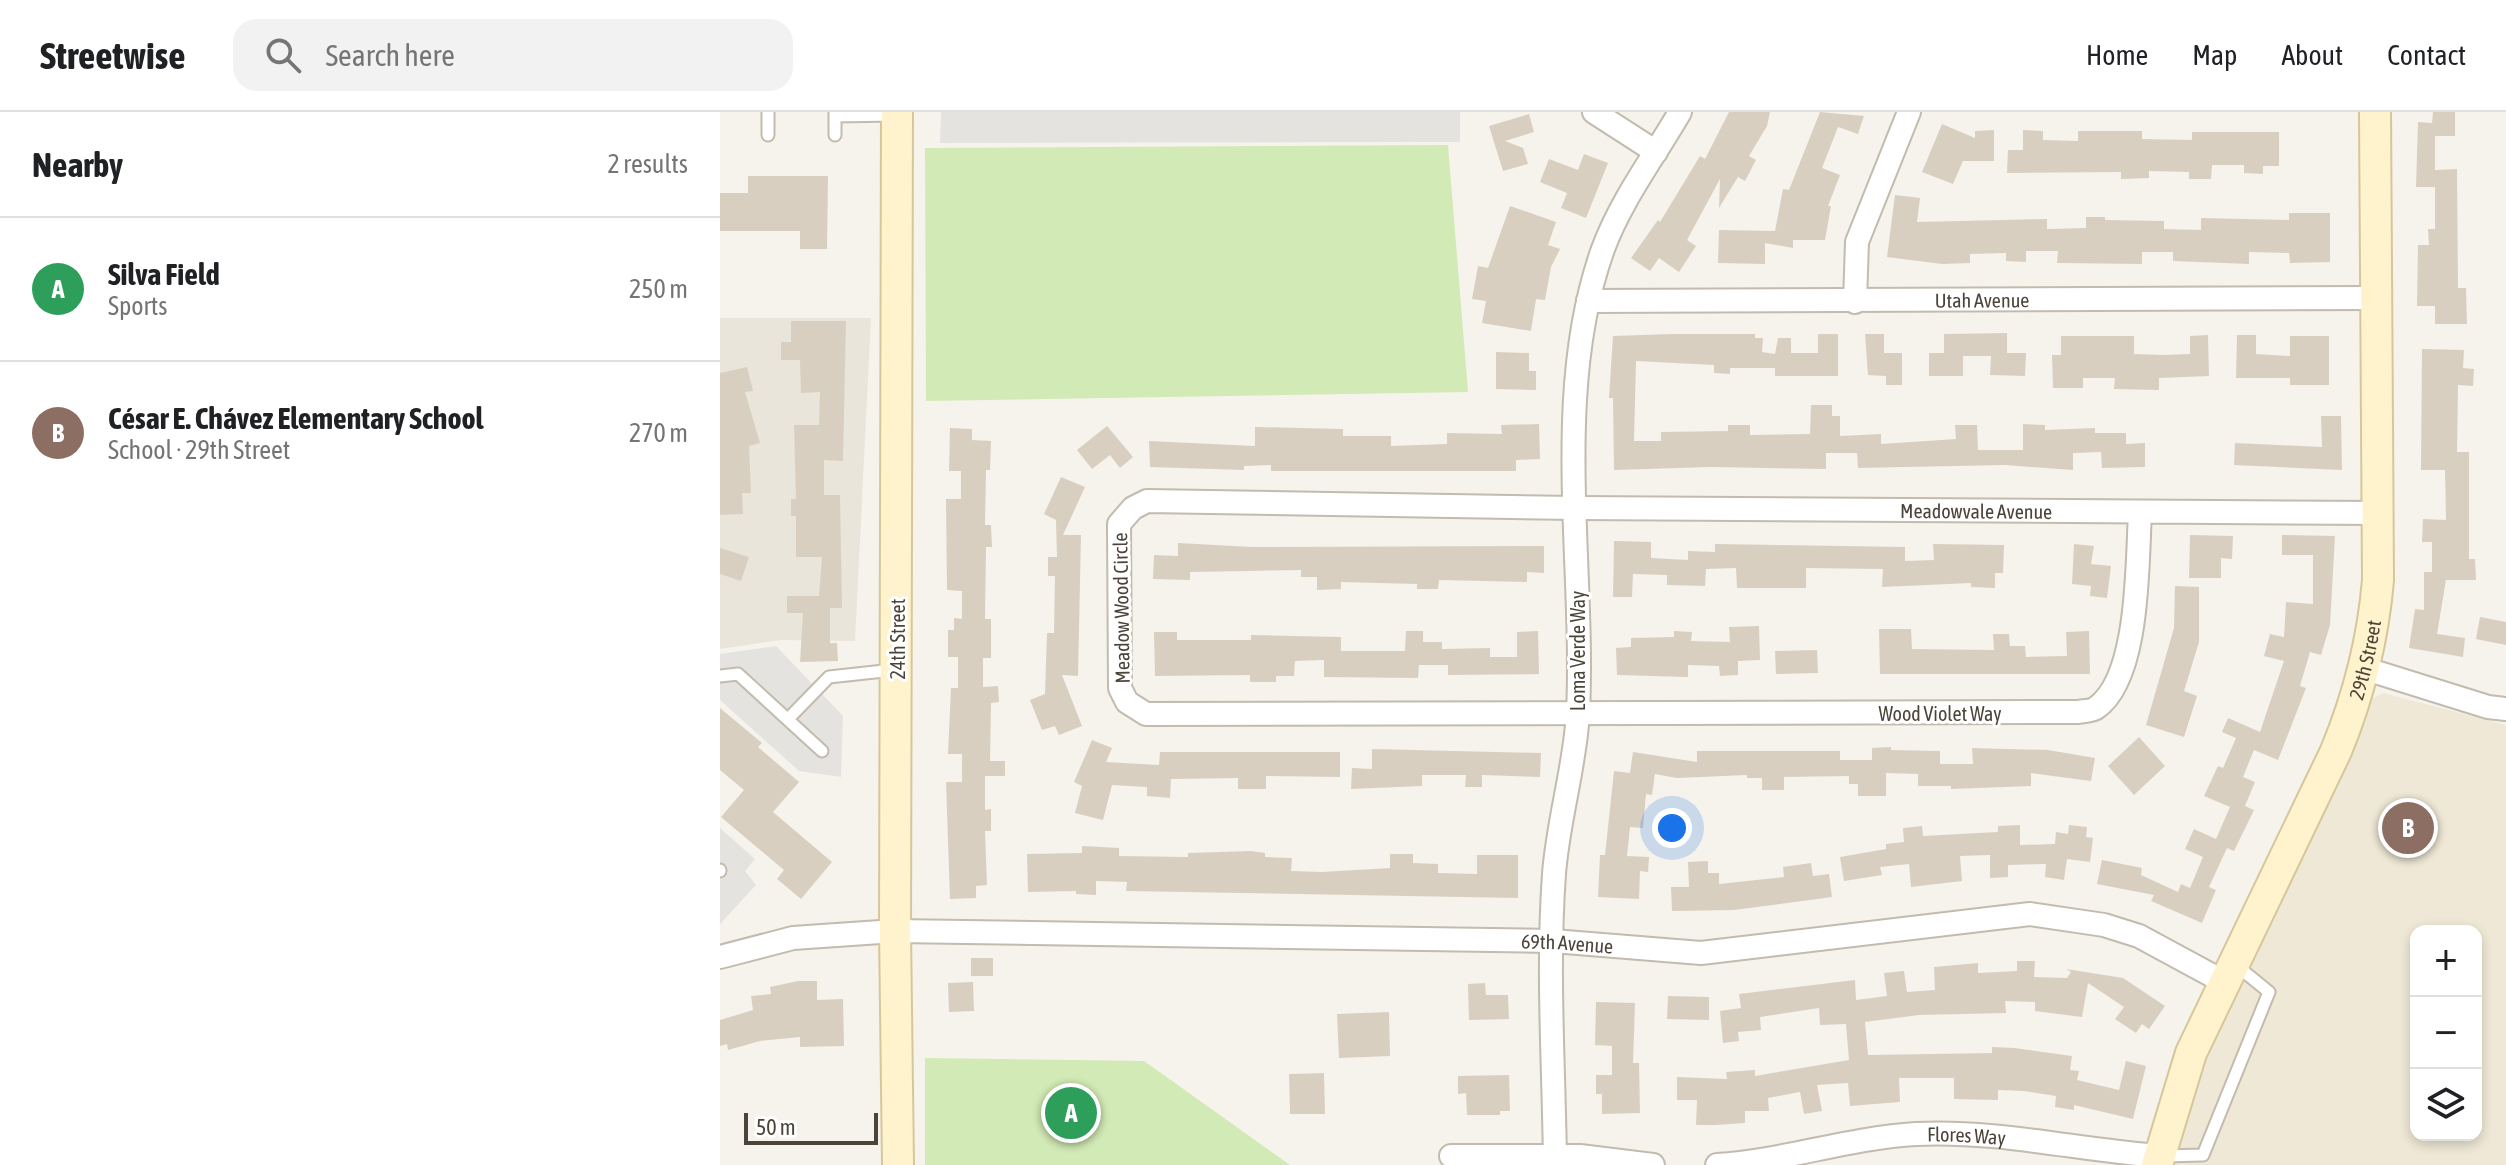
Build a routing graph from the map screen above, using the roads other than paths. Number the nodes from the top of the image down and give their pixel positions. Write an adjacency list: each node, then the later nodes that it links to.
1 (768, 112): 8 (lane)
2 (1594, 112): 10 (street)
3 (1680, 112): 10 (street, Loma Verde Way)
4 (1909, 112): 13 (street)
5 (2375, 112): 11 (street, 29th Street)
6 (835, 114): 7 (lane); 9 (lane)
7 (897, 114): 18 (street, 24th Street)
8 (768, 135)
9 (835, 135)
10 (1656, 152): 12 (street, Loma Verde Way)
11 (2377, 298): 13 (street, Utah Avenue); 16 (street, 29th Street)
12 (1588, 301): 13 (street, Utah Avenue); 14 (street, Loma Verde Way)
13 (1855, 302)
14 (1576, 508): 15 (street, Meadowvale Avenue); 21 (street, Loma Verde Way); 21 (street, Meadow Wood Circle)
15 (2140, 513): 16 (street, Meadowvale Avenue); 21 (street, Wood Violet Way)
16 (2378, 513): 17 (street, 29th Street)
17 (2363, 668): 20 (street); 27 (street, 29th Street)
18 (897, 670): 22 (lane); 24 (street, 24th Street)
19 (720, 676): 22 (lane)
20 (2506, 709)
21 (1578, 714): 25 (street, Loma Verde Way)
22 (788, 719): 23 (lane)
23 (822, 751)
24 (895, 931): 25 (street, 69th Avenue); 26 (street, 69th Avenue); 32 (street, 24th Street)
25 (1553, 941): 27 (street, 69th Avenue); 29 (street, Loma Verde Way)
26 (720, 957)
27 (2229, 972): 30 (street, 29th Street); 30 (lane)
28 (1451, 1156): 29 (street)
29 (1555, 1160): 33 (street)
30 (2158, 1161): 31 (street, Flores Way)
31 (1776, 1162): 34 (street, Flores Way)
32 (898, 1165)
33 (1653, 1165)
34 (1717, 1165)

